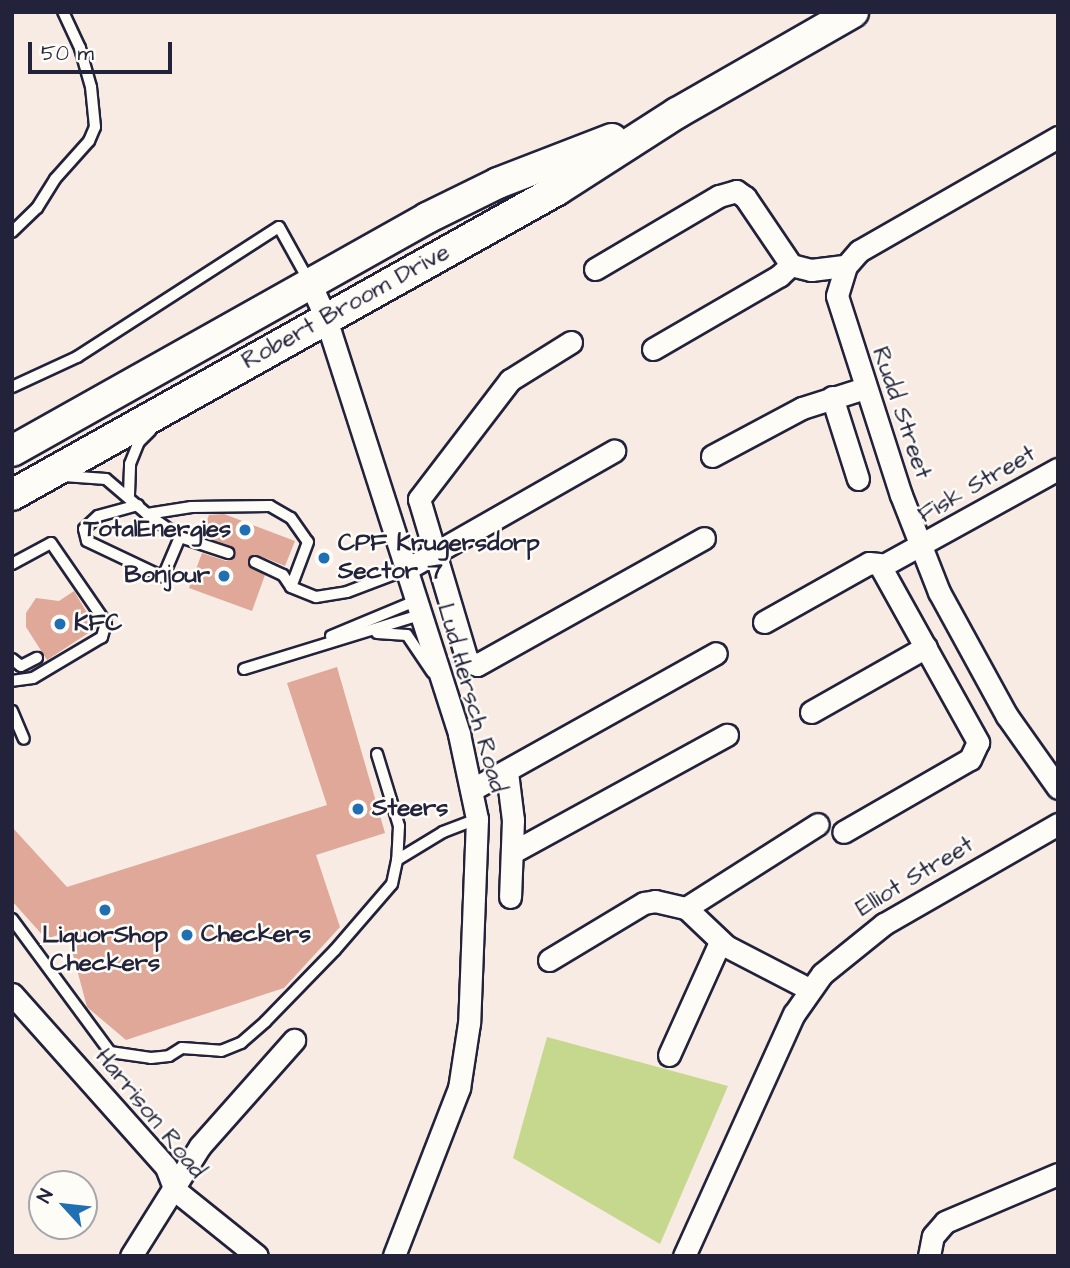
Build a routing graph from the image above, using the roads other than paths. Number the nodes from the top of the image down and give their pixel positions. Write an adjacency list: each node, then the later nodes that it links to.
1 (63, 12): 5 (lane)
2 (853, 12): 3 (street, Robert Broom Drive)
3 (677, 113): 9 (street, Robert Broom Drive); 10 (street, Robert Broom Drive)
4 (1058, 137): 7 (street)
5 (12, 232)
6 (791, 265): 7 (street); 8 (street); 12 (street)
7 (846, 266): 14 (street, Rudd Street)
8 (595, 269)
9 (311, 285): 10 (street, Lud Hersch Road); 13 (lane); 17 (street, Robert Broom Drive)
10 (326, 319): 16 (street, Robert Broom Drive); 35 (street, Lud Hersch Road)
11 (571, 342): 31 (street)
12 (653, 349)
13 (12, 387)
14 (864, 388): 15 (street); 29 (street, Rudd Street)
15 (832, 397): 19 (street); 22 (street)
16 (168, 405): 21 (street, Robert Broom Drive); 24 (lane)
17 (12, 451)
18 (614, 452): 31 (street)
19 (712, 456)
20 (1058, 469): 29 (street, Fisk Street)
21 (41, 476): 23 (street, Robert Broom Drive); 24 (lane)
22 (859, 479)
23 (12, 495)
24 (129, 495): 25 (lane)
25 (138, 505): 26 (lane); 27 (lane)
26 (147, 514): 27 (lane); 36 (lane)
27 (180, 537): 30 (lane)
28 (704, 538): 31 (street)
29 (922, 547): 34 (street, Fisk Street); 54 (street, Rudd Street)
30 (228, 553)
31 (435, 555): 35 (street)
32 (256, 562): 36 (lane)
33 (12, 565): 45 (lane)
34 (882, 566): 38 (street, Fisk Street); 40 (street)
35 (405, 569): 36 (lane); 37 (street, Lud Hersch Road)
36 (291, 587)
37 (417, 608): 39 (lane); 46 (street, Lud Hersch Road)
38 (764, 622)
39 (316, 645): 44 (lane); 46 (lane)
40 (926, 647): 48 (street); 58 (street)
41 (716, 653): 52 (street)
42 (37, 658): 43 (lane)
43 (12, 659)
44 (244, 669)
45 (12, 681)
46 (444, 691): 53 (street, Lud Hersch Road)
47 (12, 710): 50 (lane)
48 (811, 712)
49 (727, 735): 59 (street)
50 (24, 739)
51 (377, 754): 60 (lane)
52 (507, 772): 53 (street); 59 (street)
53 (473, 789): 55 (street, Lud Hersch Road)
54 (1058, 789)
55 (477, 819): 60 (lane); 74 (street, Lud Hersch Road)
56 (818, 824): 62 (street)
57 (1058, 824): 66 (street, Elliot Street)
58 (843, 832)
59 (513, 852): 61 (street)
60 (397, 860): 63 (lane)
61 (510, 897)
62 (686, 908): 64 (street); 65 (street)
63 (12, 919)
64 (720, 942): 66 (street); 69 (street)
65 (550, 960)
66 (810, 989): 75 (street, Elliot Street)
67 (12, 994): 71 (street, Harrison Road)
68 (294, 1040): 71 (street)
69 (668, 1055)
70 (1058, 1174): 76 (street)
71 (174, 1191): 72 (street); 73 (street, Harrison Road)
72 (131, 1256)
73 (257, 1256)
74 (394, 1256)
75 (684, 1256)
76 (929, 1256)

